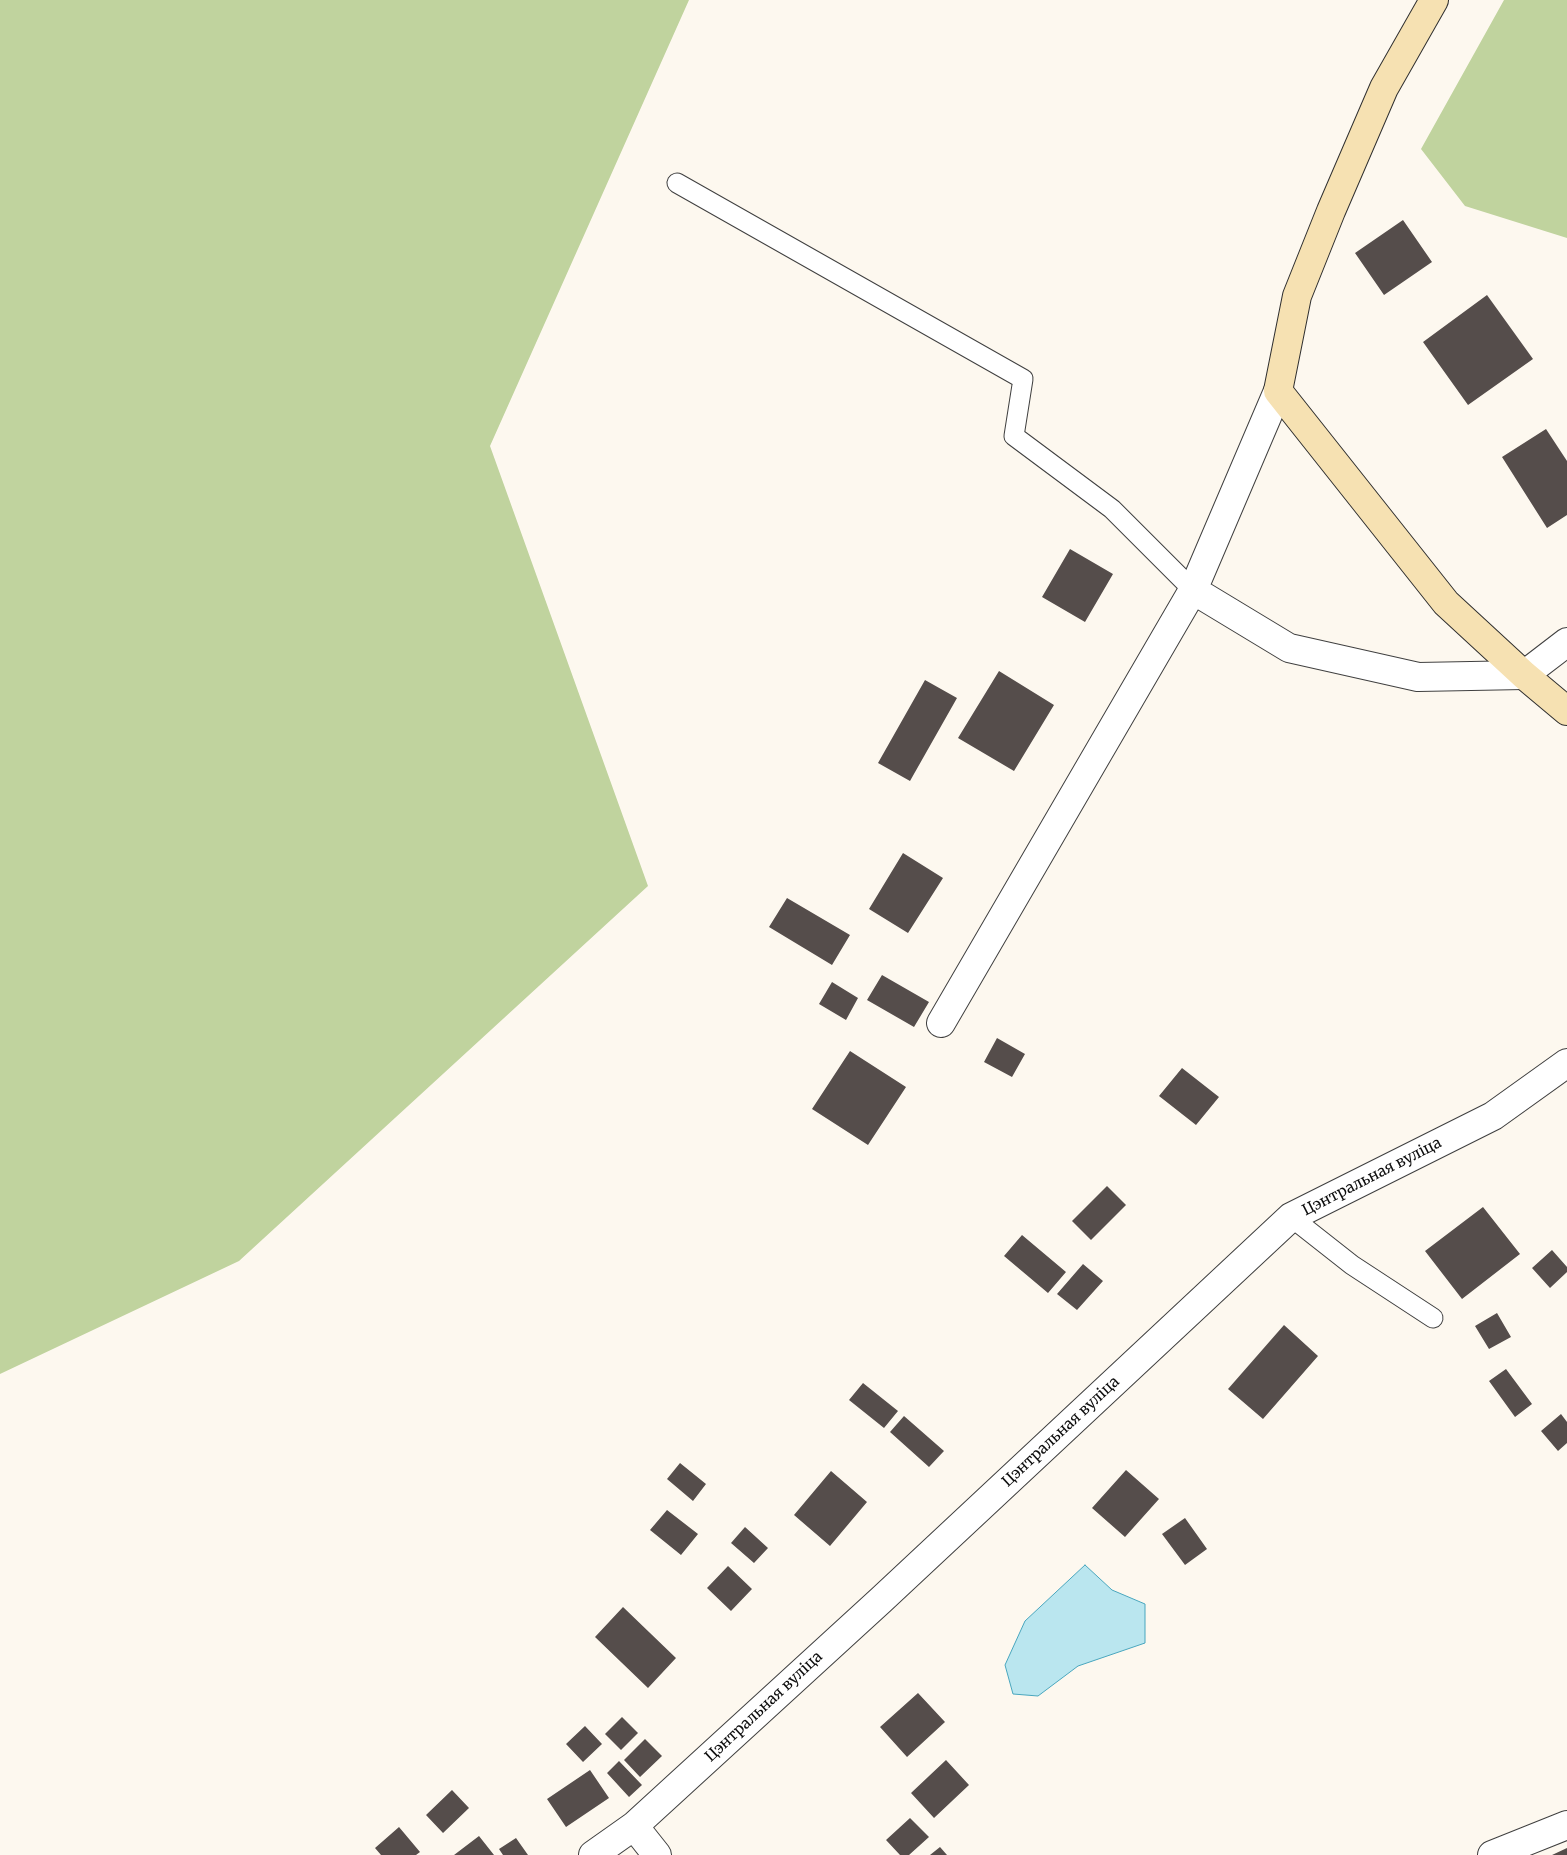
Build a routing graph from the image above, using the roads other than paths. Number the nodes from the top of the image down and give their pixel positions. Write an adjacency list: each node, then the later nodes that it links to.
1 (1434, 0): 3 (street)
2 (677, 183): 4 (lane)
3 (1278, 391): 4 (street); 6 (street)
4 (1193, 590): 6 (street); 8 (street)
5 (1567, 642): 6 (street)
6 (1524, 675): 7 (street)
7 (1567, 711)
8 (941, 1024)
9 (1567, 1063): 10 (street, Цэнтральная вуліца)
10 (1291, 1217): 11 (lane); 13 (street, Цэнтральная вуліца)
11 (1433, 1318)
12 (1567, 1825): 16 (street)
13 (634, 1826): 14 (street, Цэнтральная вуліца); 15 (street)
14 (593, 1855)
15 (657, 1855)
16 (1492, 1855)

